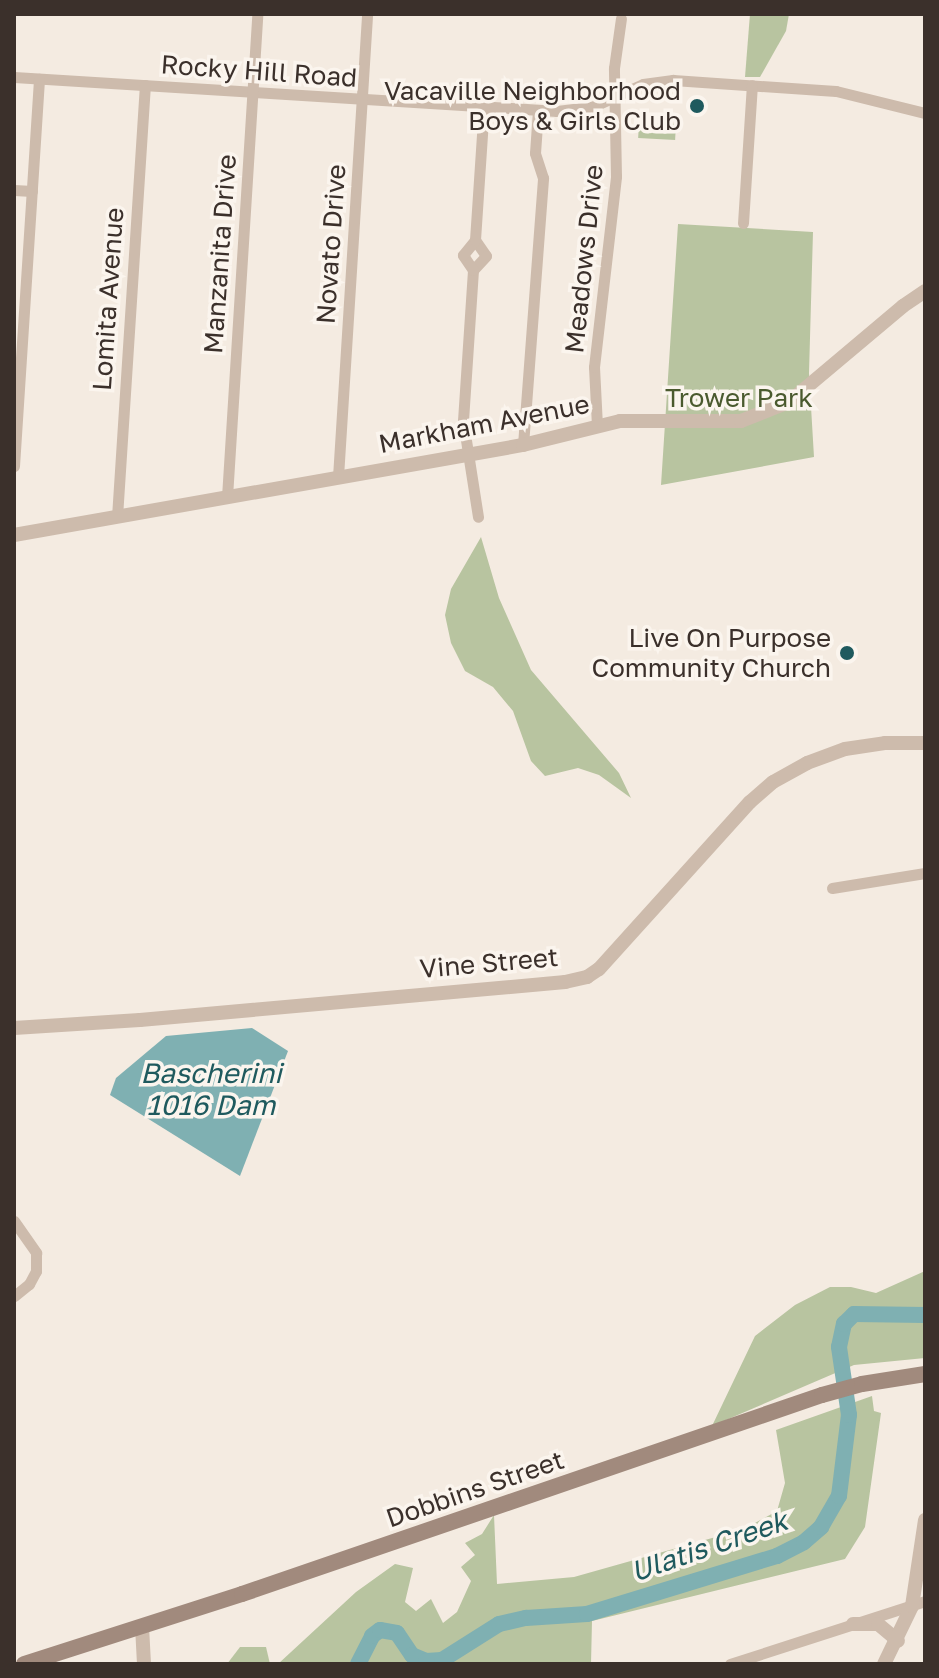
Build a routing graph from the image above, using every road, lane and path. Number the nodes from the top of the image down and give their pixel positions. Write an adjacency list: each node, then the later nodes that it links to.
1 (257, 14): 8 (street, Manzanita Drive)
2 (367, 14): 10 (street, Novato Drive)
3 (621, 18): 9 (street, Meadows Drive)
4 (14, 77): 5 (street, Rocky Hill Road)
5 (39, 79): 6 (street, Rocky Hill Road); 15 (street)
6 (145, 85): 8 (street, Rocky Hill Road); 28 (street, Lomita Avenue)
7 (752, 85): 9 (street, Rocky Hill Road); 13 (street, Rocky Hill Road); 16 (street)
8 (252, 92): 10 (street, Rocky Hill Road); 27 (street, Manzanita Drive)
9 (616, 96): 12 (street, Rocky Hill Road); 21 (street, Meadows Drive)
10 (362, 99): 11 (street, Rocky Hill Road); 26 (street, Novato Drive)
11 (484, 106): 12 (street, Rocky Hill Road); 17 (street)
12 (538, 110): 23 (street)
13 (925, 113)
14 (14, 190): 15 (street)
15 (32, 191): 20 (street)
16 (743, 223)
17 (475, 240): 18 (street); 18 (street)
18 (473, 270): 24 (street)
19 (925, 291): 21 (street, Markham Avenue)
20 (19, 307): 22 (street)
21 (597, 426): 23 (street, Markham Avenue)
22 (15, 432): 25 (street)
23 (523, 445): 24 (street, Markham Avenue)
24 (468, 455): 26 (street, Markham Avenue); 29 (street)
25 (14, 466)
26 (338, 477): 27 (street, Markham Avenue)
27 (227, 497): 28 (street, Markham Avenue)
28 (117, 517): 30 (street, Markham Avenue)
29 (478, 517)
30 (14, 535)
31 (925, 743): 34 (street, Vine Street)
32 (925, 873): 33 (street)
33 (832, 888)
34 (14, 1028)
35 (14, 1221): 36 (street)
36 (14, 1296)
37 (925, 1374): 41 (main road, Dobbins Street)
38 (925, 1520): 39 (street)
39 (918, 1604): 40 (street); 42 (street)
40 (853, 1624): 42 (street); 45 (street)
41 (142, 1626): 43 (main road, Dobbins Street); 44 (street)
42 (898, 1641): 46 (street)
43 (24, 1664)
44 (144, 1664)
45 (730, 1664)
46 (884, 1664)

